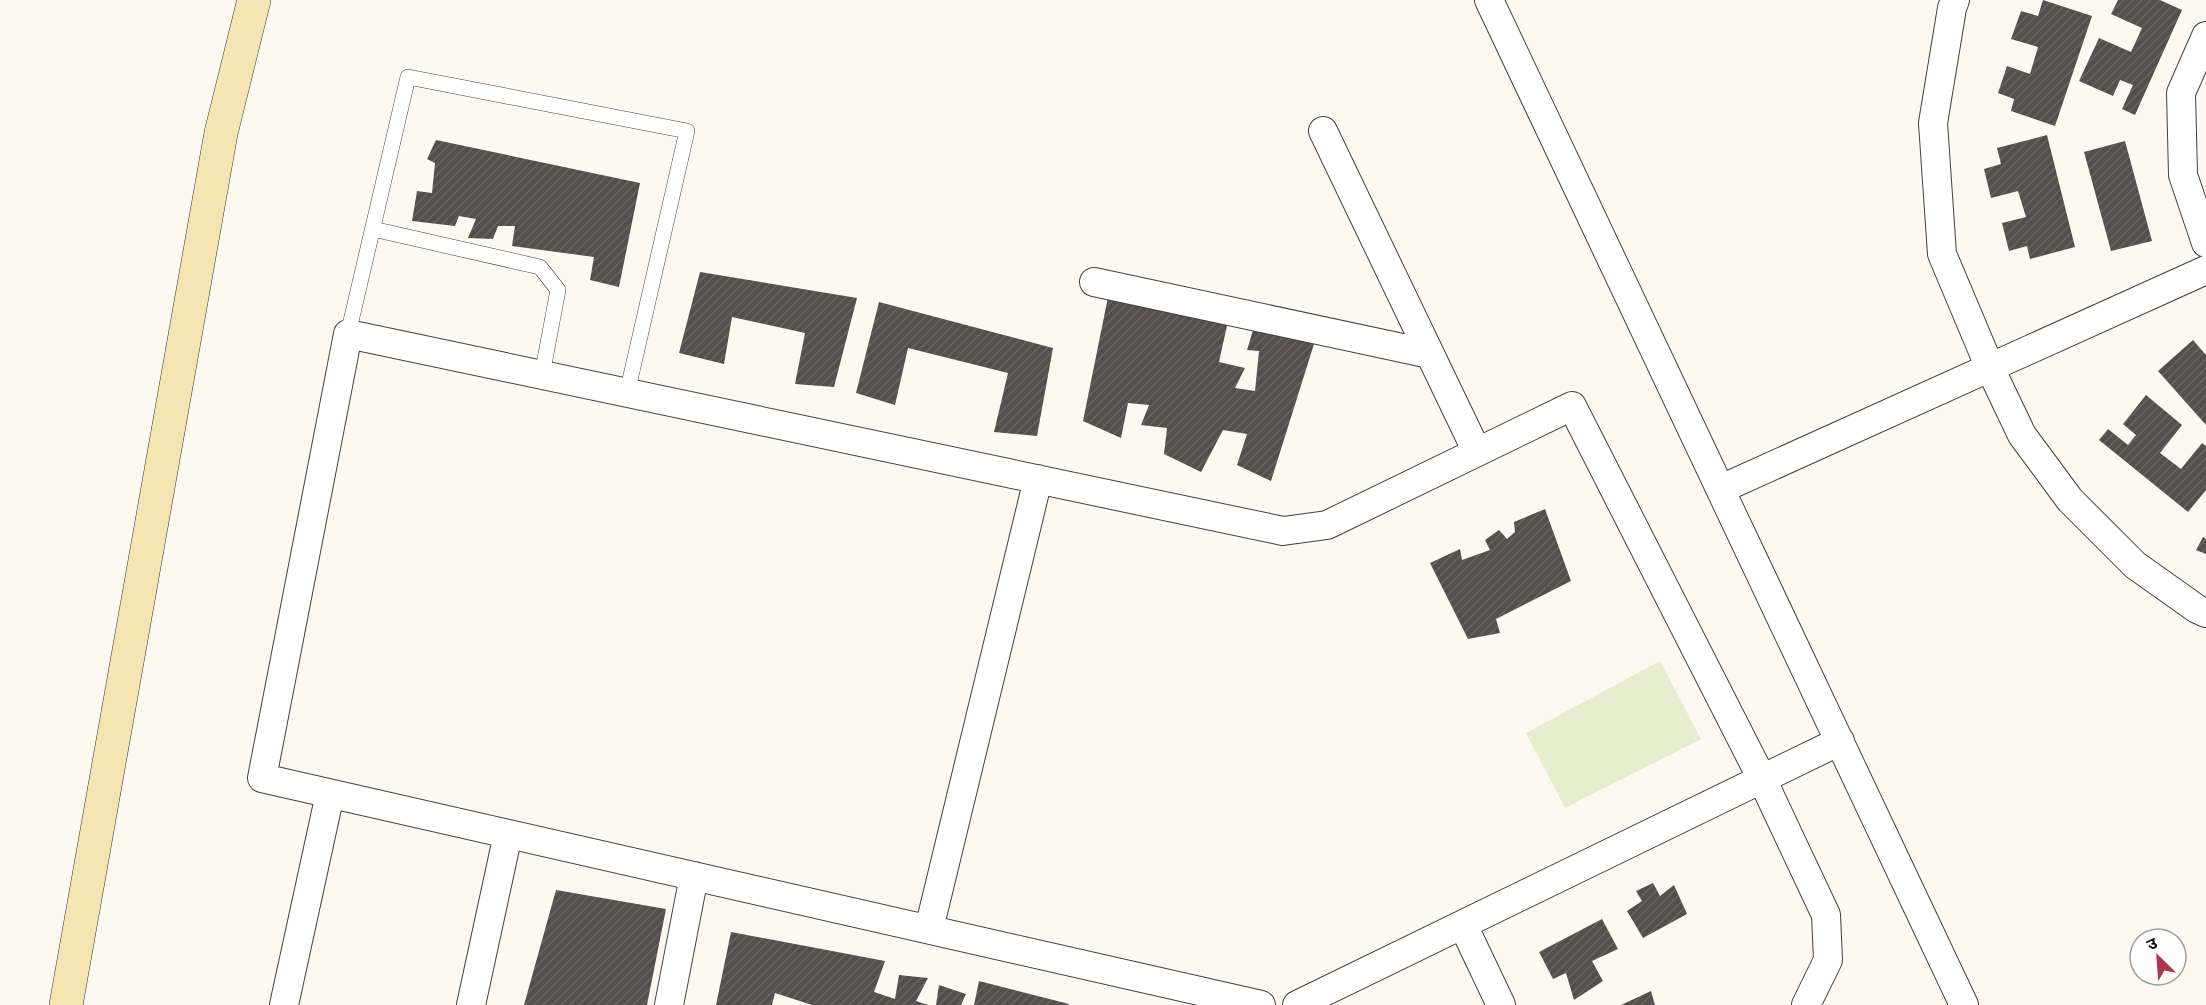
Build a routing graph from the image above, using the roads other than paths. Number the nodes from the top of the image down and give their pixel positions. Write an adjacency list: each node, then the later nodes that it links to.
1 (254, 0): 26 (street)
2 (1489, 0): 17 (street)
3 (1955, 0): 12 (street)
4 (2206, 36): 7 (street)
5 (1323, 131): 11 (street)
6 (372, 229): 10 (lane); 13 (lane); 14 (lane)
7 (2206, 243)
8 (2206, 270): 12 (street)
9 (1094, 282): 11 (street)
10 (348, 334): 13 (street); 21 (street)
11 (1430, 354): 15 (street)
12 (1990, 368): 17 (street); 18 (street)
13 (542, 375): 14 (street)
14 (627, 393): 16 (street)
15 (1477, 452): 16 (street); 20 (street)
16 (1038, 479): 25 (street)
17 (1721, 489): 19 (street)
18 (2206, 613)
19 (1840, 741): 20 (street); 34 (street)
20 (1762, 780): 24 (street); 33 (street)
21 (330, 794): 22 (street); 27 (street)
22 (508, 834): 23 (street); 28 (street)
23 (694, 876): 25 (street); 29 (street)
24 (1463, 925): 31 (street); 32 (street)
25 (929, 929): 30 (street)
26 (66, 1005)
27 (284, 1005)
28 (471, 1005)
29 (669, 1005)
30 (1261, 1005)
31 (1297, 1005)
32 (1501, 1005)
33 (1806, 1005)
34 (1964, 1005)

